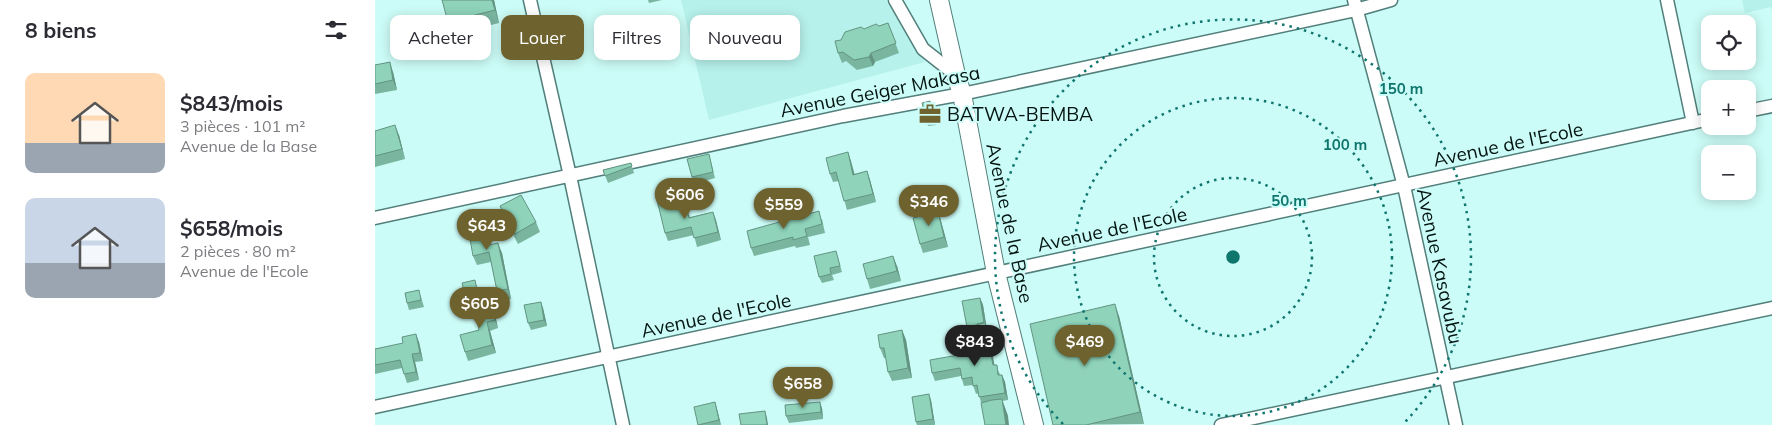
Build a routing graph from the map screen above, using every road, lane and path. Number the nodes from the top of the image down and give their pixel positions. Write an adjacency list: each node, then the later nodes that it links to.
1 (530, 0): 13 (street)
2 (895, 0): 7 (street)
3 (939, 0): 7 (main road, Avenue de la Base)
4 (1391, 0): 6 (street, Avenue Geiger Makasa)
5 (1667, 0): 12 (street)
6 (1355, 5): 8 (street, Avenue Geiger Makasa); 14 (street, Avenue Kasavubu)
7 (956, 75): 8 (main road, Avenue de la Base)
8 (962, 94): 13 (street, Avenue Geiger Makasa); 16 (main road, Avenue de la Base)
9 (1772, 106): 10 (street)
10 (1756, 109)
11 (1701, 121): 12 (street, Avenue de l'Ecole)
12 (1693, 123): 14 (street, Avenue de l'Ecole)
13 (571, 176): 15 (street, Avenue Geiger Makasa); 18 (street)
14 (1404, 186): 16 (street, Avenue de l'Ecole); 19 (street, Avenue Kasavubu)
15 (375, 218)
16 (996, 273): 18 (street, Avenue de l'Ecole); 22 (main road, Avenue de la Base)
17 (1772, 308): 19 (street)
18 (608, 357): 20 (street, Avenue de l'Ecole); 21 (street)
19 (1445, 376): 23 (street); 24 (street, Avenue Kasavubu)
20 (375, 408)
21 (623, 425)
22 (1033, 425)
23 (1221, 425)
24 (1456, 425)

